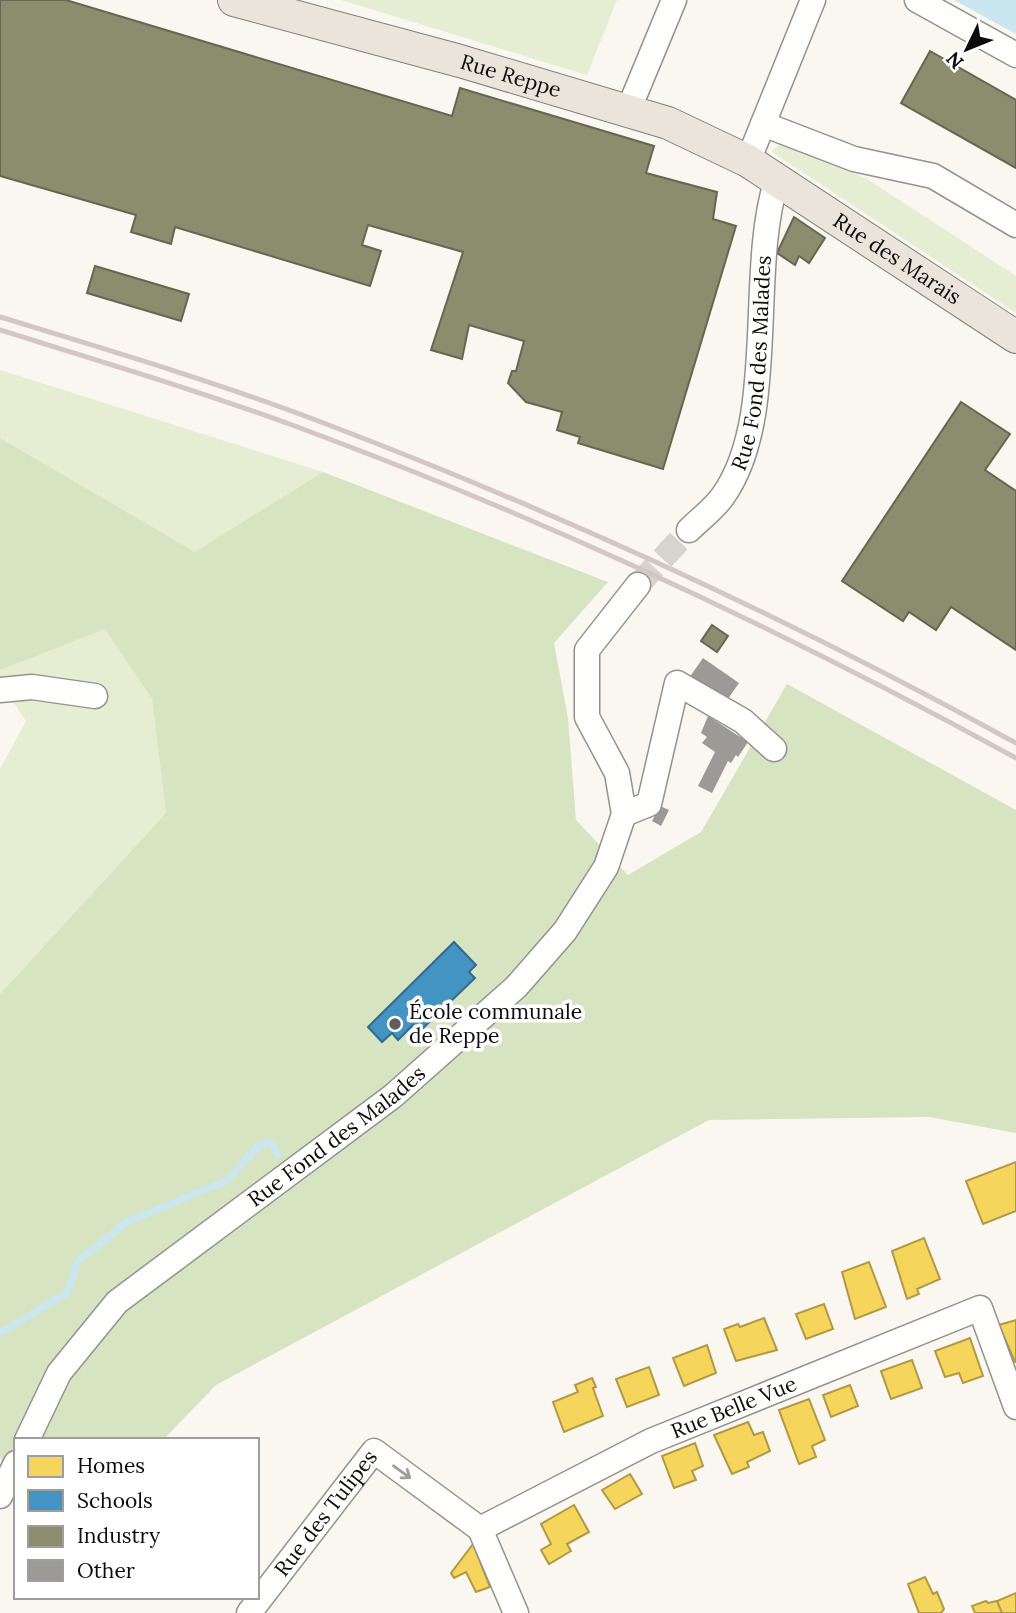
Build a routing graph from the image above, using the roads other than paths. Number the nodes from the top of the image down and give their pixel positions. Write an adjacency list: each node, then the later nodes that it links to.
1 (234, 0): 6 (main road, Rue Reppe)
2 (674, 0): 6 (street)
3 (813, 0): 7 (street)
4 (917, 0): 5 (street)
5 (1016, 55)
6 (628, 111): 8 (main road, Rue Reppe)
7 (763, 124): 8 (street); 10 (street)
8 (748, 161): 9 (main road, Rue Reppe)
9 (777, 179): 11 (main road, Rue des Marais); 12 (street, Rue Fond des Malades)
10 (1016, 225)
11 (1016, 337)
12 (689, 530)
13 (638, 584): 17 (street, Rue Fond des Malades)
14 (0, 690): 15 (street)
15 (95, 696)
16 (774, 749): 17 (street)
17 (624, 814): 19 (street, Rue Fond des Malades)
18 (1016, 1407): 22 (street, Rue Belle Vue)
19 (28, 1438)
20 (14, 1467): 21 (street)
21 (0, 1496)
22 (480, 1529): 23 (street, Rue des Tulipes, one-way to 22); 24 (street)
23 (249, 1613)
24 (516, 1613)

